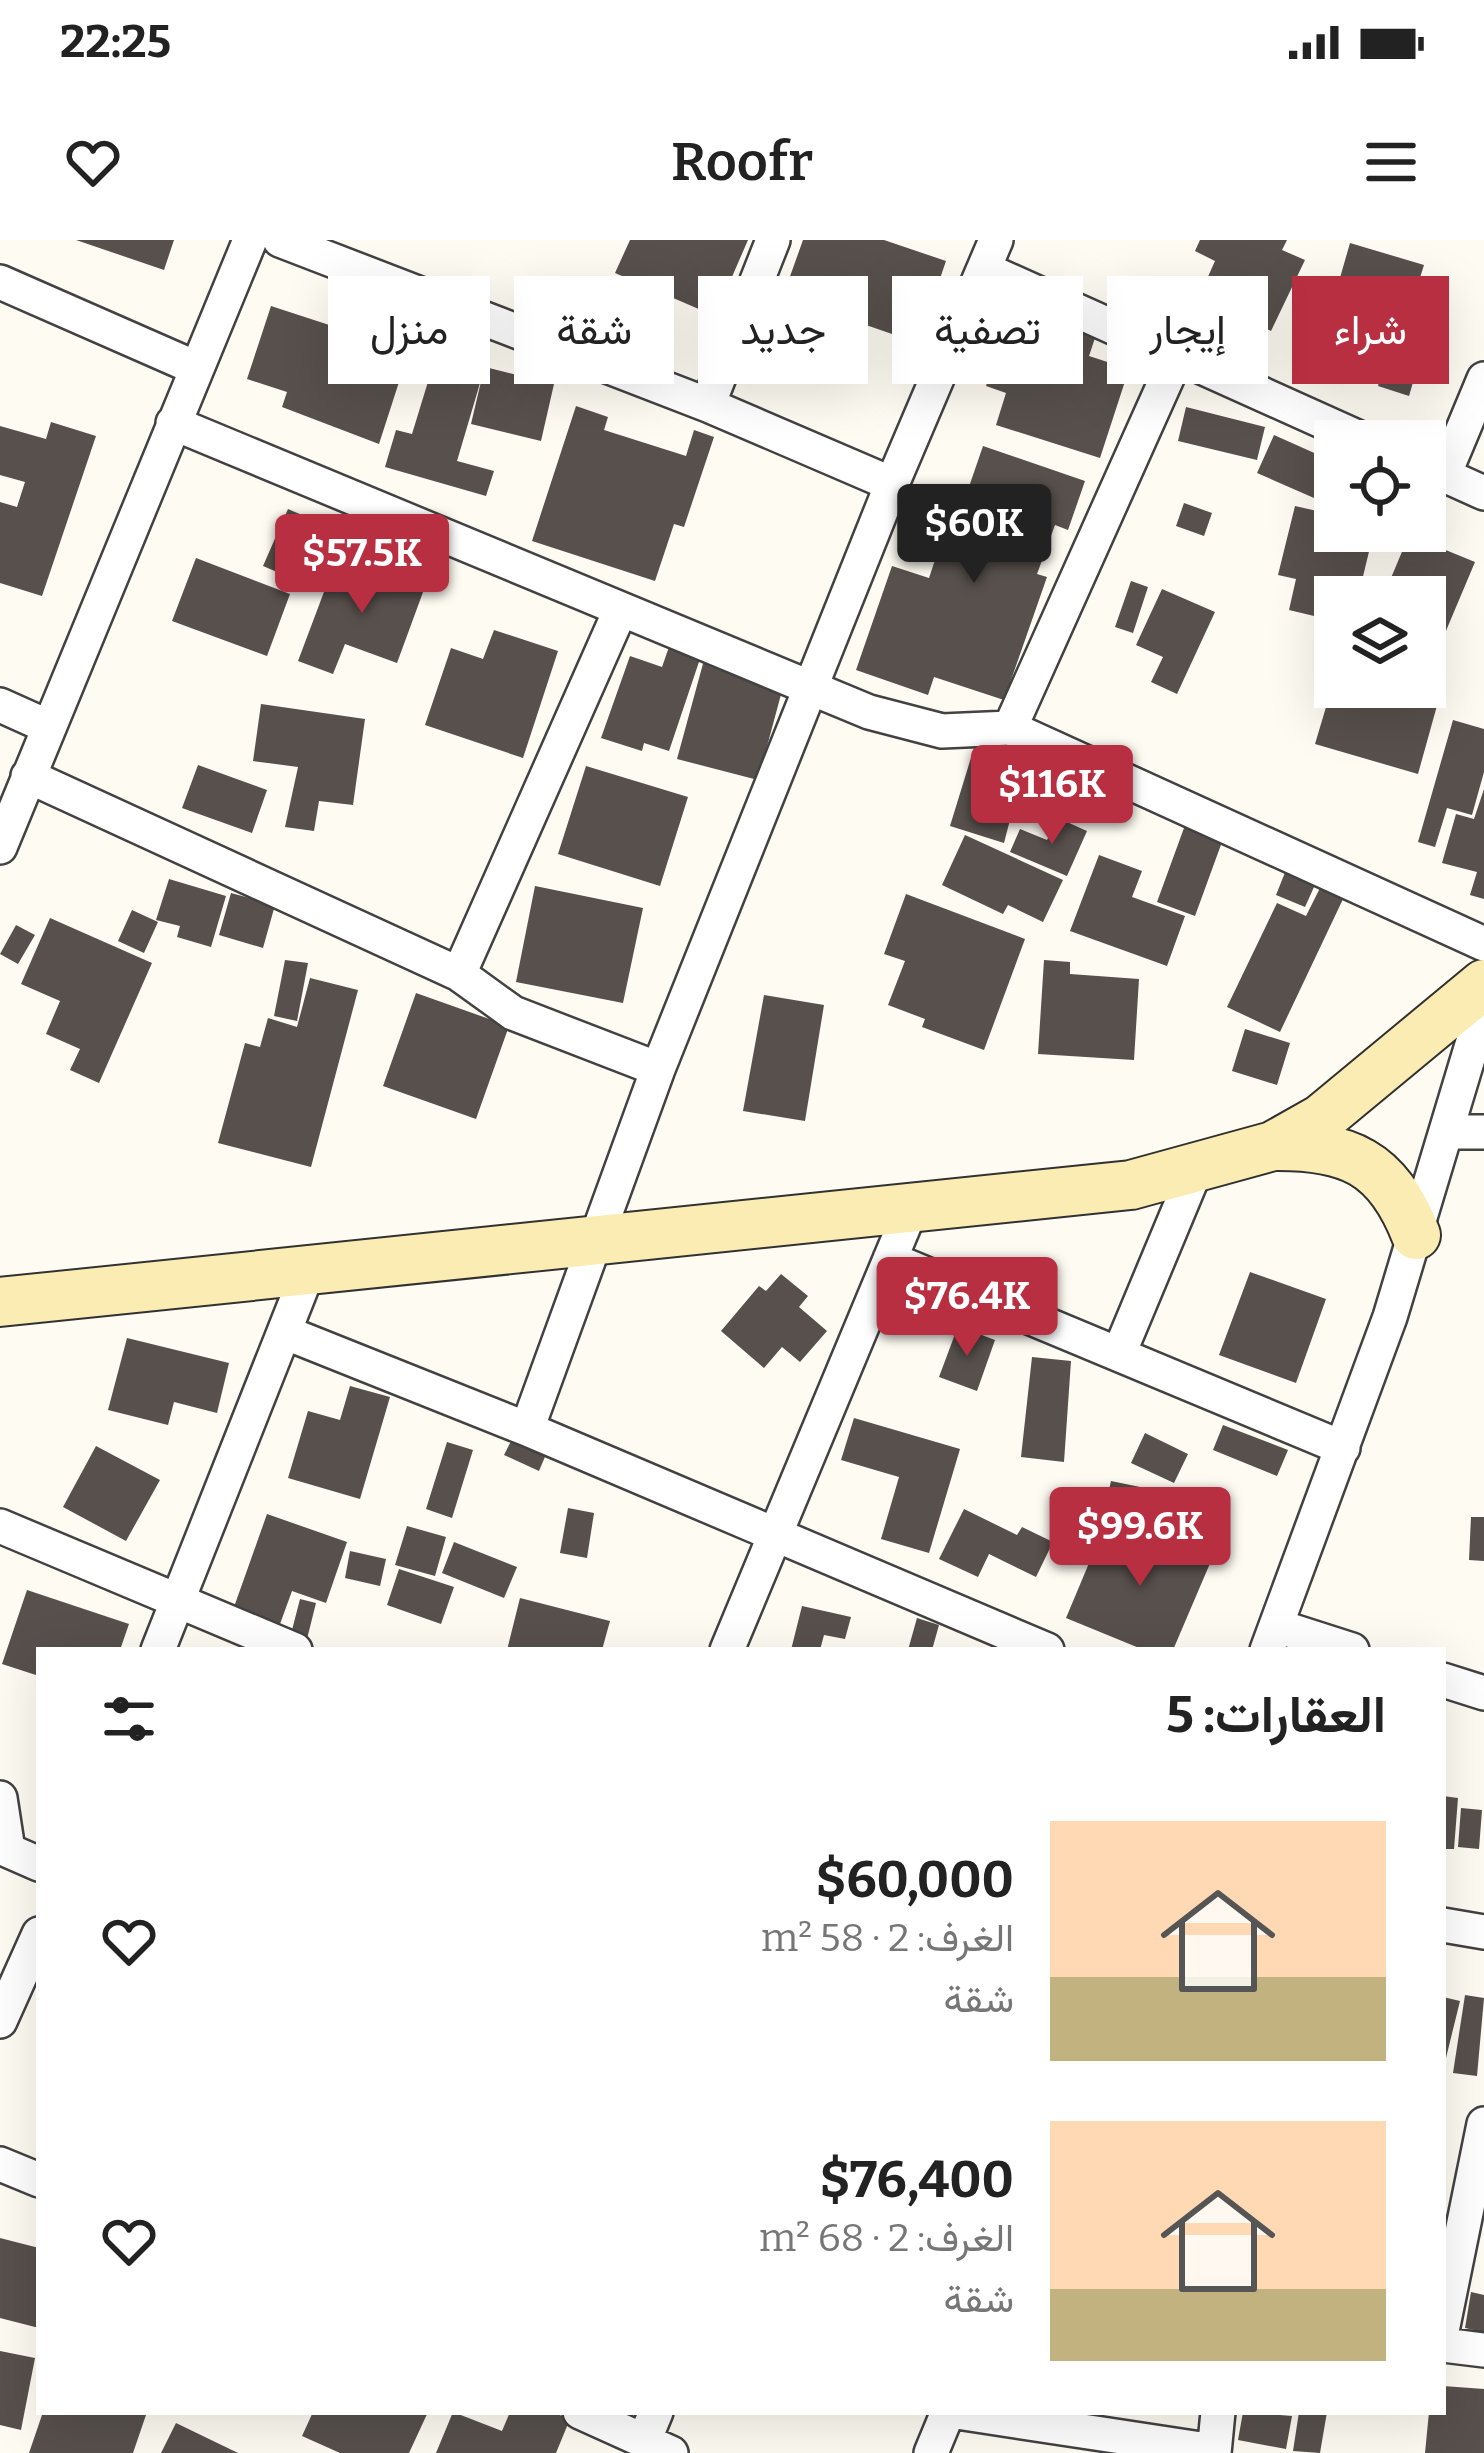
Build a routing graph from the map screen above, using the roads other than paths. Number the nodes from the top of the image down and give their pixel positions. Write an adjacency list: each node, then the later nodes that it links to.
1 (250, 240): 7 (street)
2 (280, 240): 11 (street)
3 (773, 240): 11 (street)
4 (990, 255): 6 (street); 16 (street)
5 (0, 282): 7 (street)
6 (1107, 320)
7 (196, 368): 13 (street)
8 (1484, 379): 14 (street)
9 (1164, 384): 22 (street)
10 (1236, 384): 12 (street)
11 (708, 405): 16 (street)
12 (1318, 420)
13 (173, 423): 18 (street); 21 (street)
14 (1446, 449)
15 (1446, 476): 17 (street)
16 (892, 484): 19 (street)
17 (1484, 493)
18 (620, 611): 19 (street); 26 (street)
19 (811, 684): 22 (street); 29 (street)
20 (0, 705): 21 (street)
21 (49, 727): 23 (street)
22 (1010, 728): 25 (street)
23 (28, 776): 24 (street); 26 (street)
24 (0, 847)
25 (1484, 944)
26 (459, 974): 29 (street)
27 (1484, 984): 32 (street)
28 (1484, 1005): 30 (street)
29 (658, 1070): 36 (street)
30 (1449, 1132): 31 (street); 35 (street)
31 (1484, 1132)
32 (1273, 1146): 33 (street); 35 (street)
33 (1196, 1169): 34 (street); 41 (street)
34 (910, 1210): 36 (street); 37 (street)
35 (1416, 1235): 43 (street)
36 (592, 1241): 38 (street); 42 (street)
37 (890, 1259): 41 (street); 45 (street)
38 (307, 1274): 39 (street); 40 (street)
39 (0, 1302)
40 (284, 1333): 42 (street); 46 (street)
41 (1120, 1351): 43 (street)
42 (527, 1429): 45 (street)
43 (1343, 1448): 47 (street)
44 (0, 1526): 46 (street)
45 (777, 1533): 50 (street); 51 (street)
46 (178, 1599): 48 (street); 49 (street)
47 (1272, 1638): 52 (street)
48 (159, 1647)
49 (288, 1647)
50 (728, 1647)
51 (1040, 1647)
52 (1332, 1647)
53 (1446, 1681): 54 (street)
54 (1484, 1693)
55 (0, 1798): 56 (street)
56 (4, 1848): 57 (street)
57 (36, 1863)
58 (1446, 1926): 59 (street)
59 (1484, 1932)
60 (36, 1941): 61 (street)
61 (0, 2021)
62 (1484, 2124): 65 (street)
63 (0, 2164): 64 (street)
64 (36, 2179)
65 (1446, 2311)
66 (1446, 2345): 67 (street)
67 (1484, 2350)
68 (590, 2415): 72 (street)
69 (947, 2415): 74 (street)
70 (976, 2415): 73 (street)
71 (1218, 2415): 73 (street)
72 (657, 2435)
73 (1214, 2452)
74 (931, 2453)

